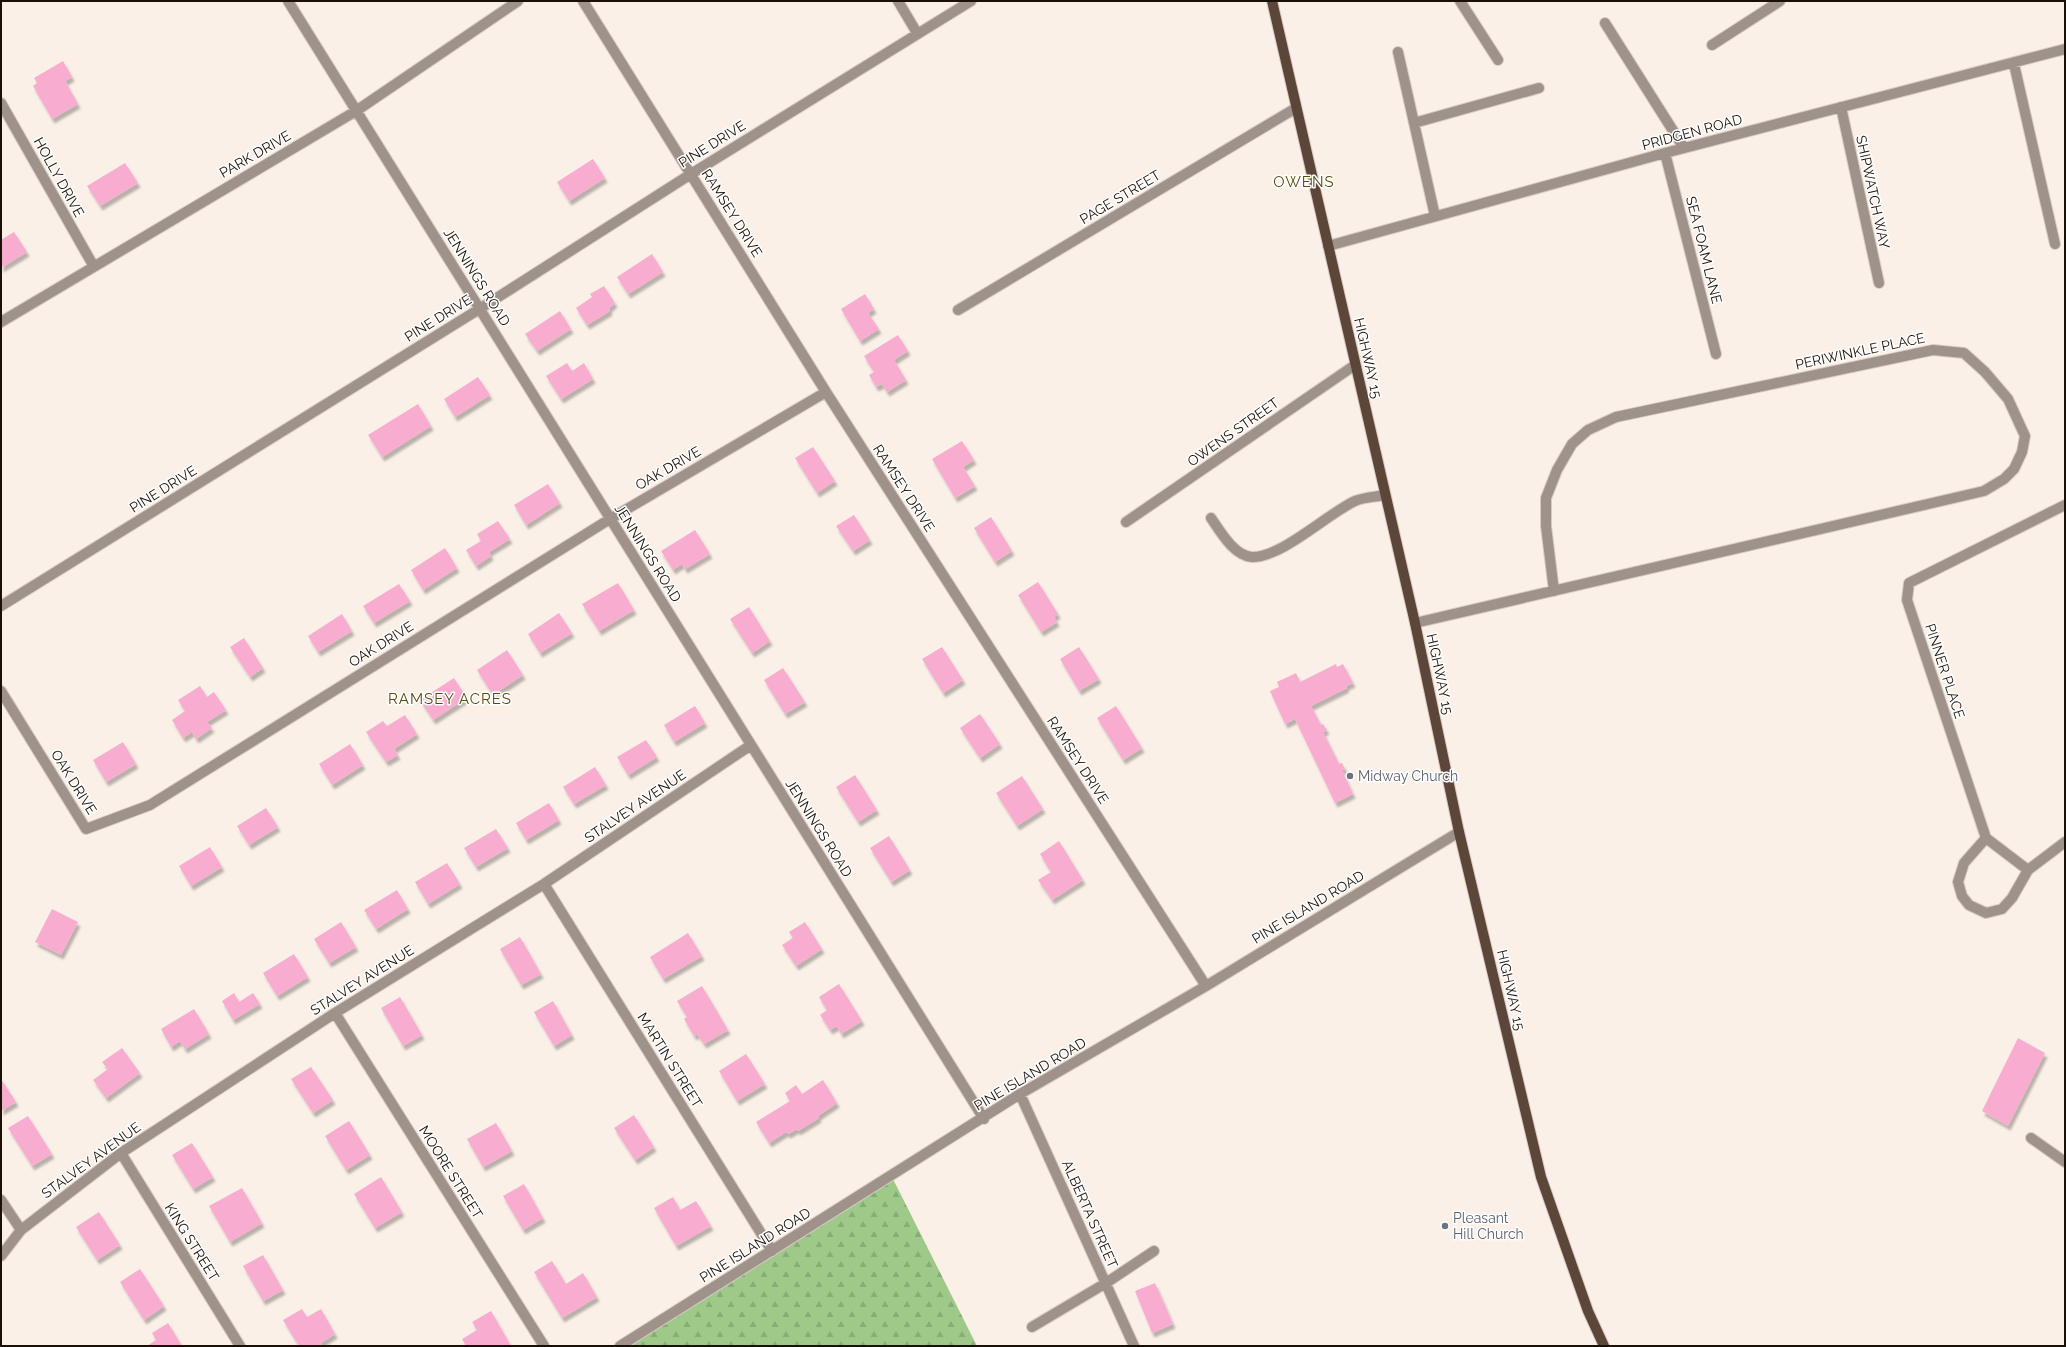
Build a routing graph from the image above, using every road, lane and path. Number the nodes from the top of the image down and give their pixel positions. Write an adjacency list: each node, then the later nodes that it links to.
1 (288, 1): 20 (street, JENNINGS ROAD)
2 (518, 1): 20 (street, PARK DRIVE)
3 (583, 1): 24 (street, RAMSEY DRIVE)
4 (898, 1): 10 (street)
5 (971, 1): 10 (street, PINE DRIVE)
6 (1272, 1): 18 (main road, HIGHWAY 15)
7 (1460, 1): 14 (street)
8 (1780, 1): 11 (street)
9 (1605, 23): 22 (street)
10 (917, 33): 24 (street, PINE DRIVE)
11 (1712, 45)
12 (2065, 50): 15 (street, PRIDGEN ROAD)
13 (1398, 52): 21 (street)
14 (1498, 60)
15 (2014, 64): 19 (street, PRIDGEN ROAD); 26 (street)
16 (1539, 88): 21 (street)
17 (1, 103): 28 (street, HOLLY DRIVE)
18 (1296, 108): 27 (main road, HIGHWAY 15); 31 (street, PAGE STREET)
19 (1841, 108): 22 (street, PRIDGEN ROAD); 29 (street, SHIPWATCH WAY)
20 (356, 110): 28 (street, PARK DRIVE); 30 (street, JENNINGS ROAD)
21 (1414, 123): 25 (street)
22 (1684, 148): 23 (street, PRIDGEN ROAD)
23 (1665, 153): 25 (street, PRIDGEN ROAD); 33 (street, SEA FOAM LANE)
24 (690, 174): 30 (street, PINE DRIVE); 35 (street, RAMSEY DRIVE)
25 (1435, 216): 27 (street, PRIDGEN ROAD)
26 (2055, 244)
27 (1328, 246): 34 (main road, HIGHWAY 15)
28 (93, 266): 32 (street, PARK DRIVE)
29 (1879, 283)
30 (481, 308): 39 (street, JENNINGS ROAD); 42 (street, PINE DRIVE)
31 (958, 310)
32 (1, 322)
33 (1716, 354)
34 (1355, 365): 36 (main road, HIGHWAY 15); 40 (street, OWENS STREET)
35 (826, 392): 39 (street, OAK DRIVE); 51 (street, RAMSEY DRIVE)
36 (1385, 495): 38 (street); 43 (main road, HIGHWAY 15)
37 (2065, 505): 47 (street, PINNER PLACE)
38 (1211, 518)
39 (610, 519): 44 (street, OAK DRIVE); 45 (street, JENNINGS ROAD)
40 (1126, 522)
41 (1554, 591): 41 (street, PERIWINKLE PLACE); 43 (street, PERIWINKLE PLACE)
42 (1, 606)
43 (1415, 623): 46 (main road, HIGHWAY 15)
44 (1, 691)
45 (751, 745): 50 (street, STALVEY AVENUE); 54 (street, JENNINGS ROAD)
46 (1459, 832): 51 (street, PINE ISLAND ROAD); 69 (main road, HIGHWAY 15)
47 (1986, 838): 49 (street); 49 (street)
48 (2065, 842): 49 (street)
49 (2028, 870)
50 (544, 884): 52 (street, STALVEY AVENUE); 60 (street, MARTIN STREET)
51 (1206, 986): 53 (street, PINE ISLAND ROAD)
52 (335, 1013): 56 (street, STALVEY AVENUE); 66 (street, MOORE STREET)
53 (1020, 1094): 54 (street, PINE ISLAND ROAD); 63 (street, ALBERTA STREET)
54 (984, 1119): 60 (street, PINE ISLAND ROAD)
55 (2031, 1138): 57 (street)
56 (121, 1153): 59 (street, STALVEY AVENUE); 65 (street, KING STREET)
57 (2065, 1162)
58 (1, 1200): 59 (street)
59 (21, 1230): 62 (street, STALVEY AVENUE)
60 (772, 1251): 67 (street, PINE ISLAND ROAD)
61 (1154, 1251): 63 (street)
62 (1, 1256)
63 (1106, 1283): 64 (street); 68 (street, ALBERTA STREET)
64 (1032, 1327)
65 (240, 1346)
66 (544, 1346)
67 (620, 1346)
68 (1134, 1346)
69 (1604, 1346)

